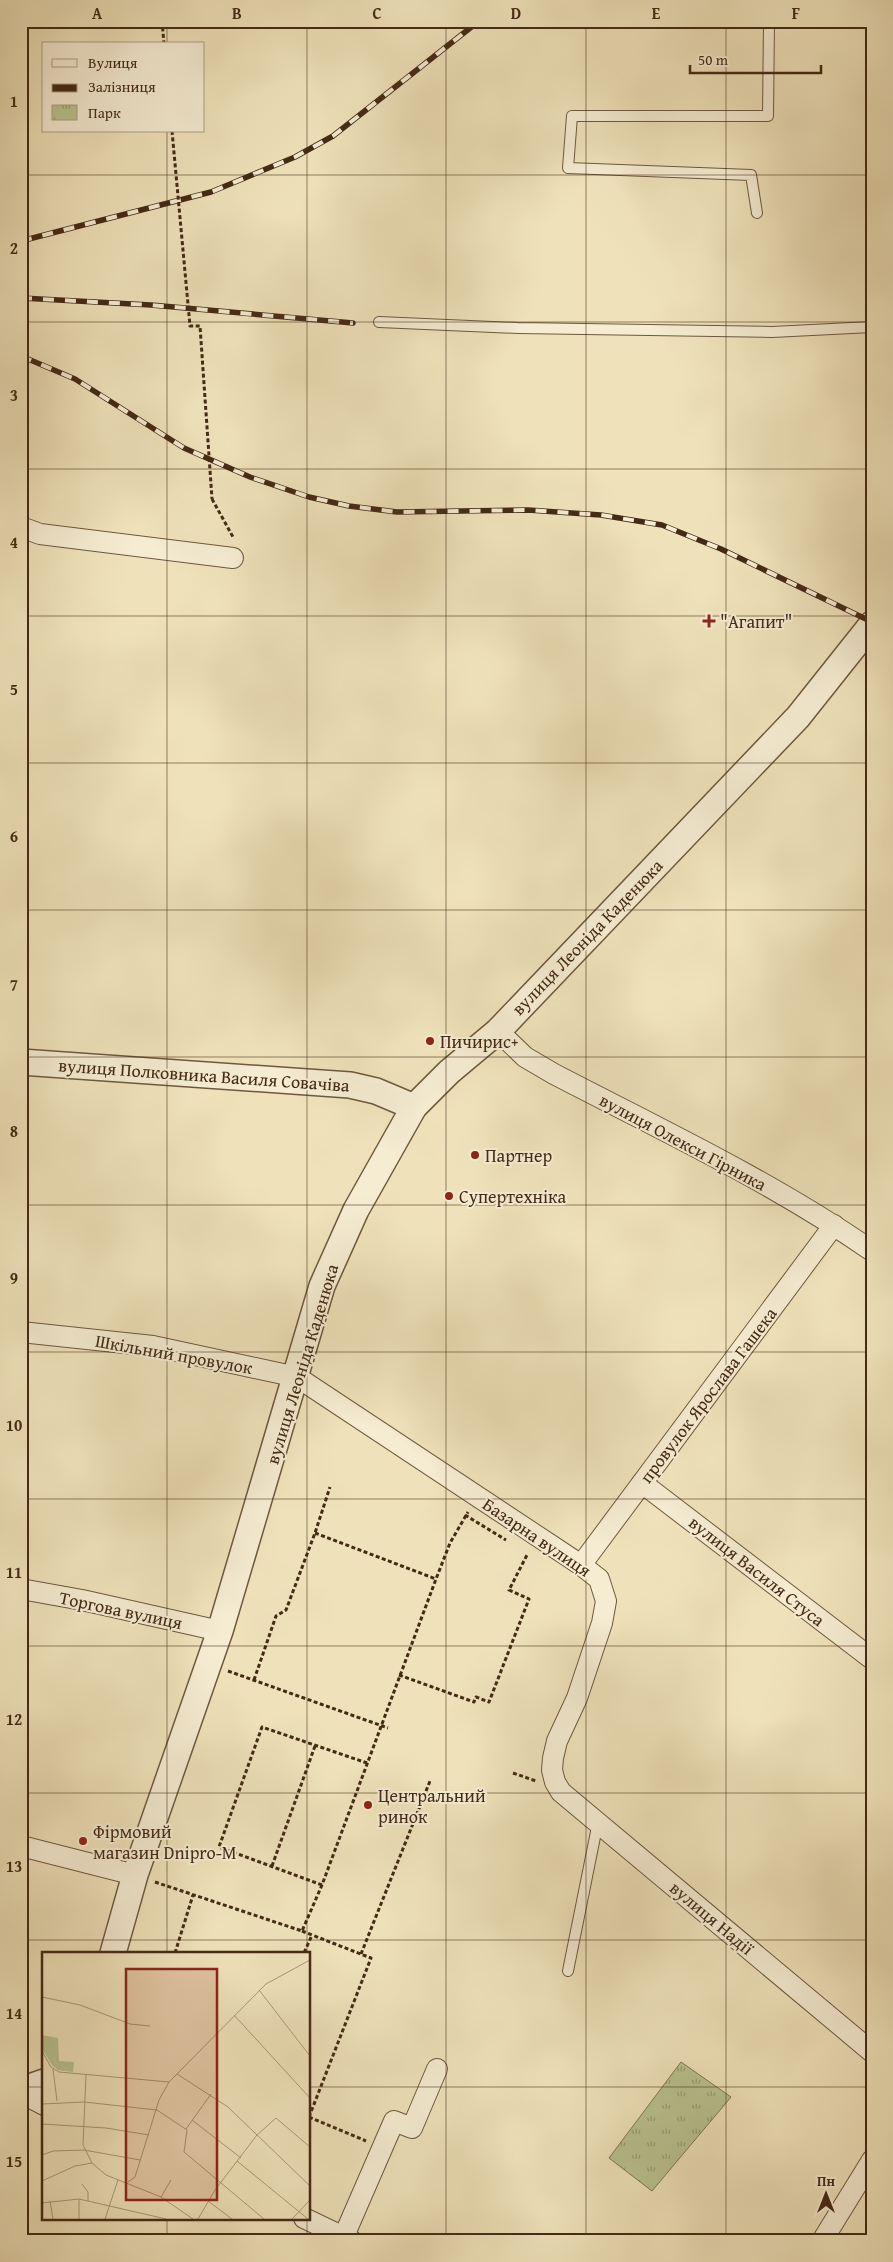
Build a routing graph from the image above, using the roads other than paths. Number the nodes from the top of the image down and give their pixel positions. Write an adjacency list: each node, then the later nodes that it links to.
1 (769, 21): 2 (lane)
2 (757, 213)
3 (379, 322): 4 (lane)
4 (872, 327)
5 (21, 527): 6 (street)
6 (233, 558)
7 (872, 624): 8 (street, вулиця Леоніда Каденюка)
8 (498, 1031): 10 (street, вулиця Леоніда Каденюка); 11 (street, вулиця Олекси Гірника)
9 (21, 1062): 10 (street, вулиця Полковника Василя Совачіва)
10 (414, 1107): 14 (street, вулиця Леоніда Каденюка)
11 (834, 1225): 12 (street, вулиця Олекси Гірника); 15 (street, провулок Ярослава Гашека)
12 (872, 1252)
13 (21, 1332): 14 (street, Шкільний провулок)
14 (297, 1377): 16 (street, Базарна вулиця); 18 (street, вулиця Леоніда Каденюка)
15 (642, 1483): 16 (street, провулок Ярослава Гашека); 19 (street, вулиця Василя Стуса)
16 (582, 1565): 20 (street, Базарна вулиця)
17 (21, 1589): 18 (street, Торгова вулиця)
18 (220, 1631): 23 (street, вулиця Леоніда Каденюка)
19 (872, 1659)
20 (555, 1782): 21 (street, вулиця Надії)
21 (598, 1822): 25 (lane); 26 (street, вулиця Надії)
22 (21, 1846): 23 (street)
23 (136, 1875): 24 (street, вулиця Леоніда Каденюка)
24 (113, 1952)
25 (568, 1971)
26 (872, 2052)
27 (437, 2069): 33 (street)
28 (42, 2083): 29 (street)
29 (21, 2092): 30 (street)
30 (42, 2104)
31 (872, 2160): 34 (street)
32 (308, 2220): 33 (street)
33 (348, 2238)
34 (822, 2241)

